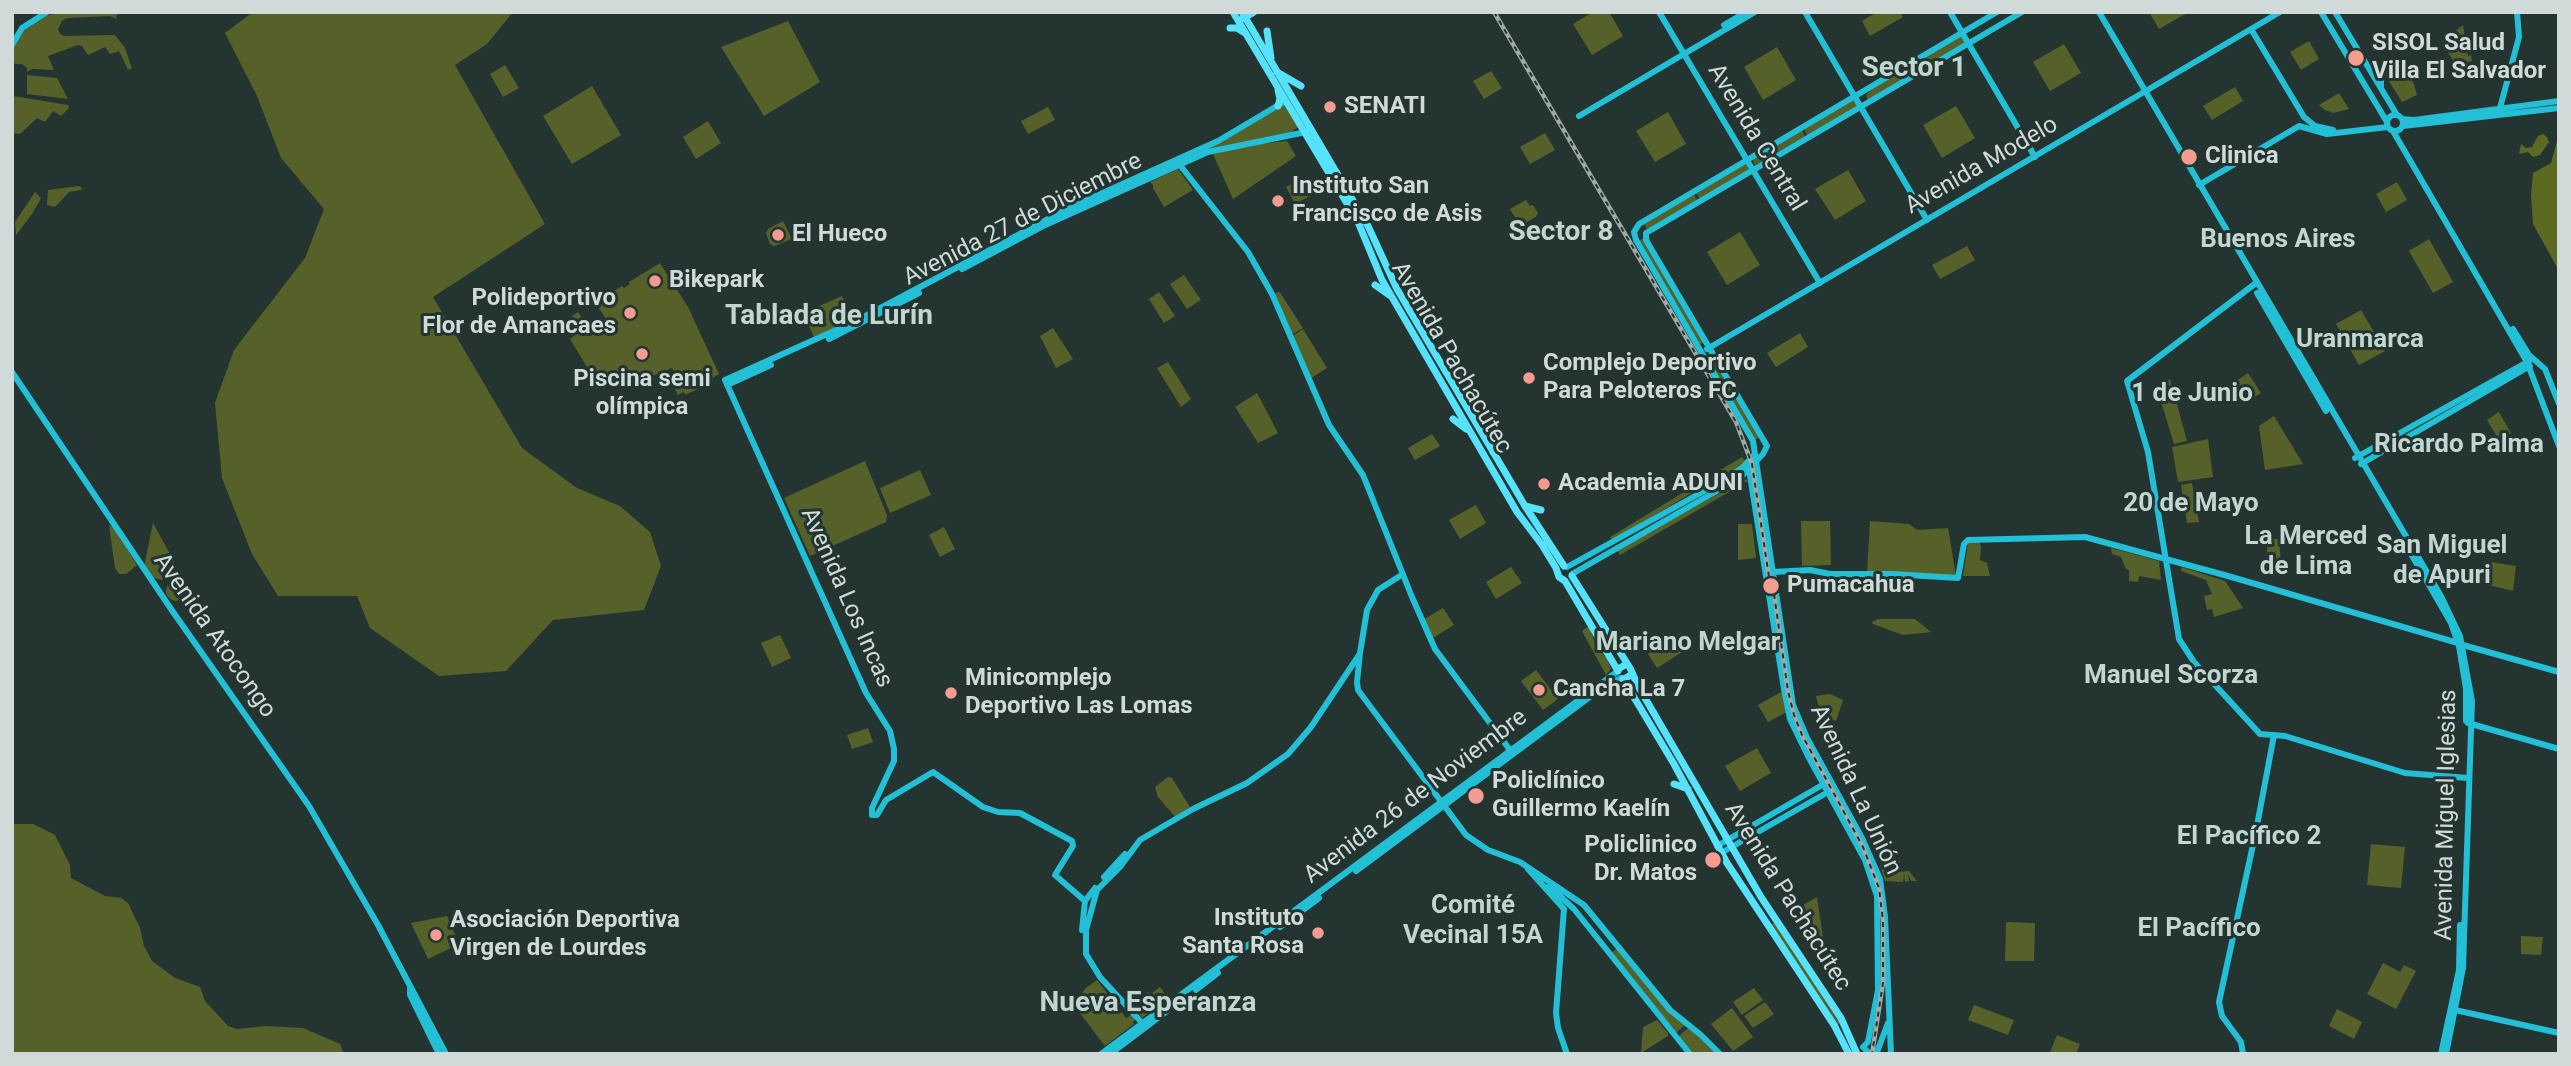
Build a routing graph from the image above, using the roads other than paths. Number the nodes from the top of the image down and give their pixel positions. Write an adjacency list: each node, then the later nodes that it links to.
1 (40, 12): 24 (street)
2 (47, 12): 26 (street)
3 (1233, 12): 18 (main road, Avenida Pachacútec)
4 (1254, 12): 18 (main road)
5 (1661, 12): 27 (street, Avenida Central)
6 (1746, 12): 27 (street)
7 (1755, 12): 27 (street)
8 (1807, 12): 34 (street)
9 (1952, 12): 22 (street)
10 (1997, 12): 22 (street)
11 (2022, 12): 25 (street)
12 (2098, 12): 33 (street, Avenida Miguel Iglesias)
13 (2275, 12): 20 (street, Avenida Modelo)
14 (2280, 12): 20 (street, Avenida Modelo)
15 (2321, 12): 42 (street)
16 (2335, 12): 32 (street)
17 (2517, 12): 39 (street)
18 (1242, 17): 23 (main road, Avenida Pachacútec); 28 (main road, Avenida Pachacútec)
19 (1230, 28): 23 (main road)
20 (2250, 28): 33 (street, Avenida Modelo); 42 (street)
21 (1267, 31): 28 (main road)
22 (1964, 32): 25 (street); 34 (street)
23 (1247, 35): 30 (main road, Avenida Pachacútec)
24 (12, 36)
25 (1970, 43): 38 (street); 44 (street)
26 (12, 45)
27 (1684, 51): 41 (street); 45 (street, Avenida Central)
28 (1275, 69): 31 (main road); 35 (main road, Avenida Pachacútec)
29 (2381, 74): 32 (street)
30 (1275, 83): 35 (main road, Avenida Pachacútec); 37 (main road)
31 (1300, 86)
32 (2381, 88): 42 (street)
33 (2144, 91): 44 (street, Avenida Modelo); 49 (street, Avenida Miguel Iglesias)
34 (1856, 96): 38 (street); 45 (street)
35 (1289, 99): 37 (street, Avenida 27 de Diciembre); 43 (main road, Avenida Pachacútec); 48 (main road, Avenida Pachacútec)
36 (2559, 101): 39 (street)
37 (1278, 106): 46 (street, Avenida 27 de Diciembre)
38 (1862, 107): 47 (street); 50 (street)
39 (2500, 108): 42 (street)
40 (2559, 108): 42 (street)
41 (1578, 114)
42 (2394, 124): 49 (street); 59 (street)
43 (1306, 132): 46 (street, Avenida 27 de Diciembre); 48 (main road, Avenida Pachacútec)
44 (2035, 155): 50 (street, Avenida Modelo)
45 (1748, 159): 47 (street, Avenida Central); 52 (street)
46 (1178, 162): 62 (street, Avenida 27 de Diciembre); 86 (street)
47 (1755, 170): 51 (street); 53 (street, Avenida Central)
48 (1336, 179): 56 (main road, Avenida Pachacútec)
49 (2199, 185): 55 (street, Avenida Miguel Iglesias)
50 (1927, 218): 53 (street, Avenida Modelo)
51 (1646, 234): 52 (street); 57 (street)
52 (1636, 240): 58 (street)
53 (1820, 281): 57 (street, Avenida Modelo)
54 (1375, 285): 56 (main road)
55 (2255, 285): 71 (street, Avenida Miguel Iglesias); 82 (street)
56 (1397, 300): 60 (main road, Avenida Pachacútec)
57 (1709, 346): 58 (street, Avenida Modelo); 67 (street)
58 (1701, 351): 69 (street)
59 (2528, 364): 63 (street); 68 (street); 71 (street)
60 (1440, 370): 65 (main road, Avenida Pachacútec); 70 (main road, Avenida Pachacútec)
61 (12, 372): 115 (street, Avenida Atocongo)
62 (728, 382): 109 (street, Avenida Los Incas)
63 (2559, 404)
64 (1453, 419): 65 (main road)
65 (1471, 432): 79 (main road, Avenida Pachacútec)
66 (1497, 435): 70 (main road)
67 (1764, 439): 69 (street); 69 (street)
68 (2559, 446)
69 (1757, 452): 72 (street); 84 (street, Avenida La Unión)
70 (1493, 453): 76 (main road, Avenida Pachacútec)
71 (2358, 461): 88 (street, Avenida Miguel Iglesias)
72 (1749, 466): 73 (street); 74 (street, Avenida La Unión); 75 (street)
73 (1741, 477): 74 (street); 75 (street)
74 (1752, 481): 99 (street, Avenida La Unión)
75 (1698, 498): 80 (street)
76 (1525, 506): 77 (main road); 83 (main road, Avenida Pachacútec)
77 (1541, 510)
78 (1519, 532): 79 (main road)
79 (1534, 533): 85 (main road, Avenida Pachacútec)
80 (1612, 543): 81 (street); 83 (street); 87 (street)
81 (1619, 558)
82 (2166, 559): 84 (street); 88 (street); 93 (street)
83 (1566, 567): 85 (main road); 87 (main road, Avenida Pachacútec)
84 (1773, 572): 118 (street, Avenida La Unión)
85 (1558, 573): 87 (main road, Avenida Pachacútec)
86 (1403, 574): 89 (street); 95 (street)
87 (1569, 578): 91 (main road, Avenida Pachacútec); 96 (main road, Avenida Pachacútec)
88 (2460, 644): 90 (street); 92 (street, Avenida Miguel Iglesias)
89 (1360, 653): 102 (street); 106 (street)
90 (2559, 672)
91 (1624, 673): 95 (street, Avenida 26 de Noviembre); 96 (main road, Avenida Pachacútec); 102 (street, Avenida 26 de Noviembre)
92 (2468, 723): 94 (street); 97 (street, Avenida Miguel Iglesias)
93 (2274, 735): 97 (street); 132 (street)
94 (2559, 749)
95 (1510, 750): 102 (street, Avenida 26 de Noviembre)
96 (1678, 763): 100 (main road, Avenida Pachacútec); 103 (main road, Avenida Pachacútec)
97 (2466, 779): 116 (street, Avenida Miguel Iglesias)
98 (1674, 784): 100 (main road)
99 (1824, 785): 101 (street, Avenida La Unión); 105 (street)
100 (1688, 789): 104 (main road, Avenida Pachacútec)
101 (1828, 792): 105 (street); 121 (street, Avenida La Unión)
102 (1442, 804): 108 (street); 117 (street, Avenida 26 de Noviembre)
103 (1718, 825): 104 (main road); 105 (main road, Avenida Pachacútec)
104 (1709, 830): 107 (main road, Avenida Pachacútec)
105 (1729, 844): 107 (street); 110 (main road, Avenida Pachacútec)
106 (1134, 846): 109 (street); 112 (street)
107 (1719, 850): 111 (main road, Avenida Pachacútec)
108 (1527, 867): 126 (street); 127 (street); 128 (street)
109 (1084, 901): 112 (street)
110 (1772, 916): 111 (main road); 114 (main road, Avenida Pachacútec)
111 (1764, 922): 129 (main road, Avenida Pachacútec)
112 (1086, 954): 117 (street)
113 (1810, 963): 114 (main road)
114 (1810, 972): 121 (main road, Avenida Pachacútec)
115 (410, 988): 122 (street); 123 (street)
116 (2453, 1012): 119 (street); 133 (street, Avenida Miguel Iglesias)
117 (1144, 1025): 124 (street, Avenida 26 de Noviembre); 125 (street, Avenida 26 de Noviembre)
118 (1888, 1030): 120 (street); 121 (street)
119 (2559, 1034)
120 (1891, 1040): 130 (street); 131 (street)
121 (1861, 1052)
122 (439, 1054)
123 (446, 1054)
124 (1101, 1054)
125 (1110, 1054)
126 (1567, 1054)
127 (1690, 1054)
128 (1720, 1054)
129 (1849, 1054)
130 (1878, 1054)
131 (1891, 1054)
132 (2243, 1054)
133 (2443, 1054)

